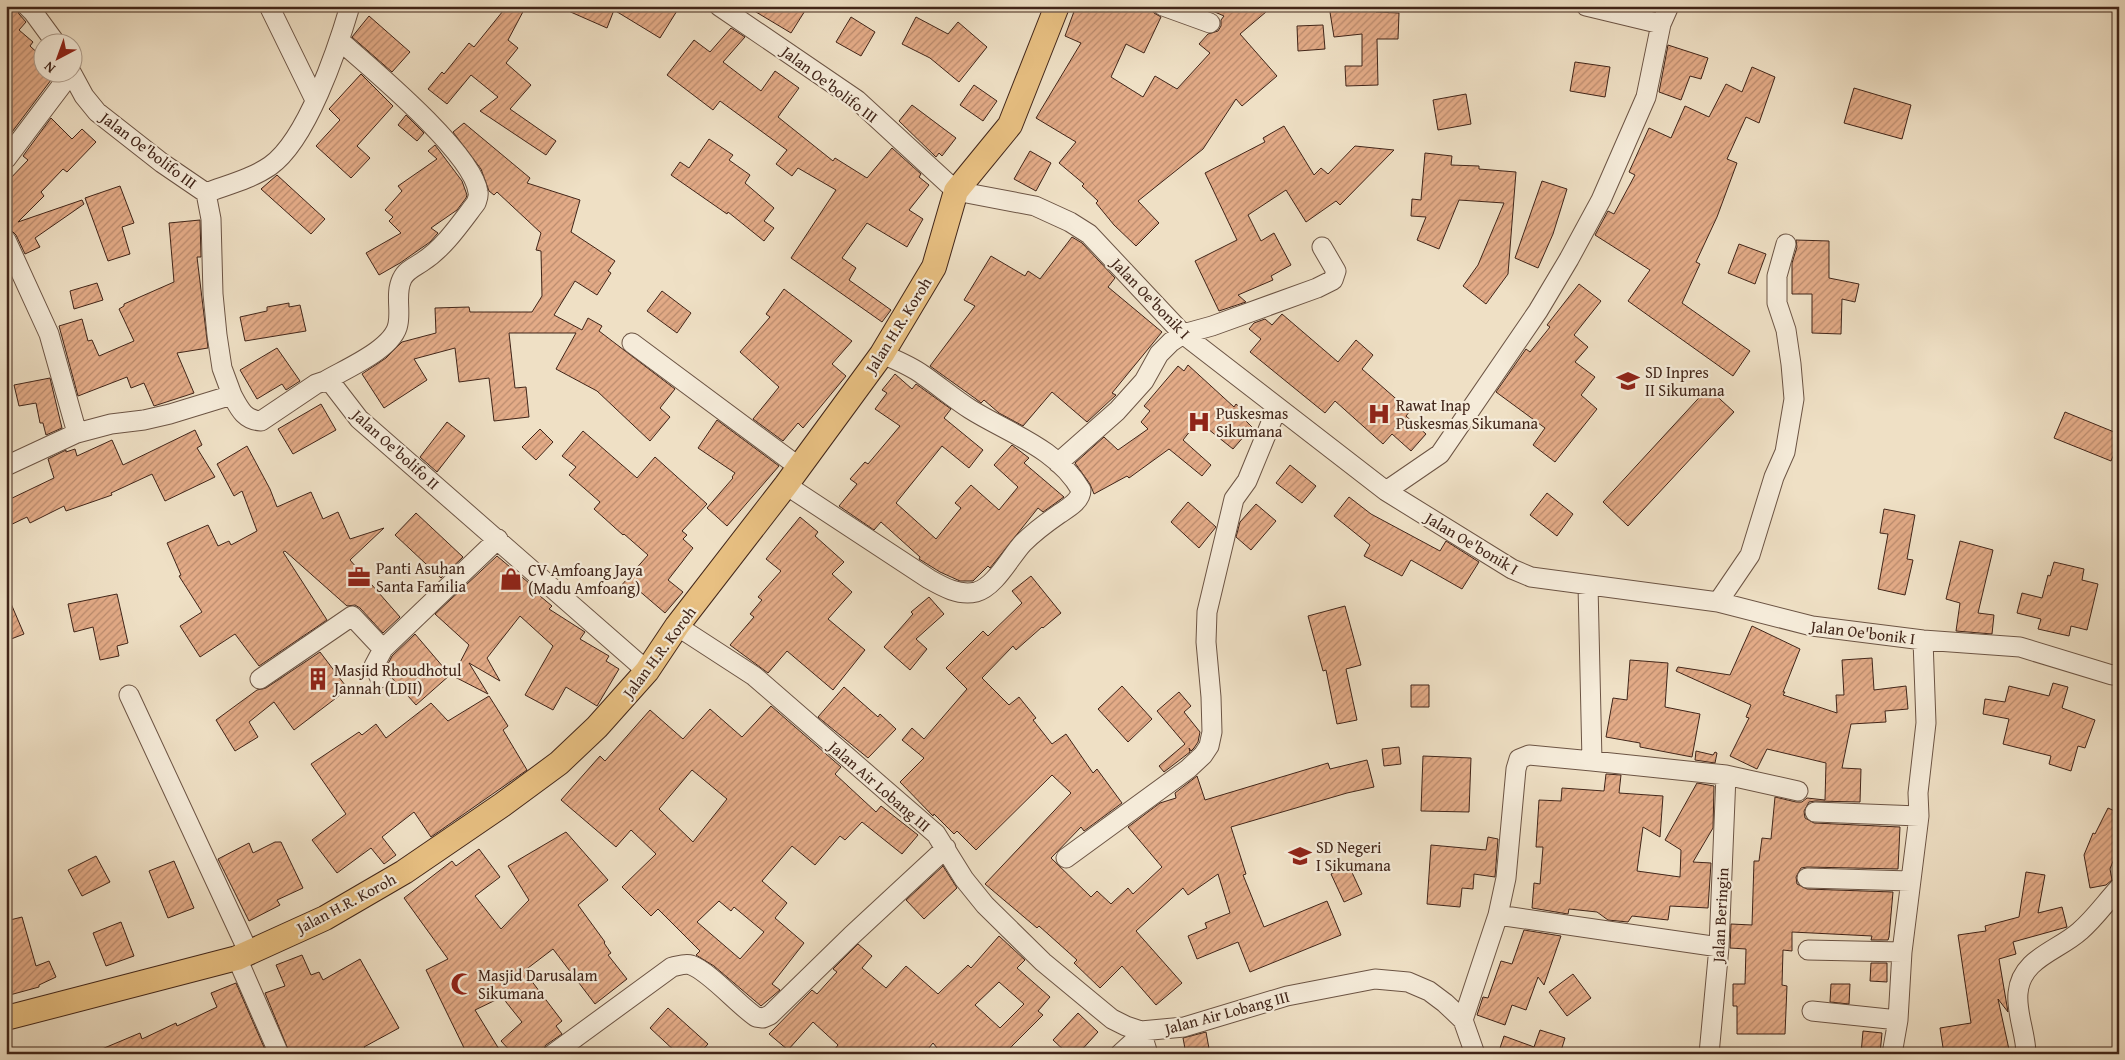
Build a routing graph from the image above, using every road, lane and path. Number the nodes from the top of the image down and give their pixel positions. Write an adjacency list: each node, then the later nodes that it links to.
1 (27, 6): 11 (street)
2 (269, 6): 15 (street)
3 (350, 6): 12 (street, Jalan Oe'bolifo III)
4 (719, 6): 17 (street, Jalan Oe'bolifo III)
5 (1057, 6): 17 (main road, Jalan H.R. Koroh)
6 (1163, 6): 9 (street)
7 (1586, 6): 10 (street)
8 (1670, 6): 10 (street)
9 (1210, 23)
10 (1661, 24): 32 (street)
11 (48, 32)
12 (340, 41): 15 (street, Jalan Oe'bolifo III); 25 (street)
13 (64, 82): 16 (street)
14 (76, 82): 18 (street, Jalan Oe'bolifo III)
15 (314, 100): 18 (street, Jalan Oe'bolifo III)
16 (6, 159)
17 (956, 191): 22 (street, Jalan Oe'bonik I); 24 (main road, Jalan H.R. Koroh)
18 (206, 193): 26 (street)
19 (6, 240): 28 (street)
20 (1786, 244): 35 (street)
21 (1322, 247): 22 (street)
22 (1183, 334): 27 (street, Jalan Oe'bonik I); 29 (street)
23 (632, 343): 31 (street)
24 (882, 354): 29 (street); 31 (main road, Jalan H.R. Koroh)
25 (325, 381): 26 (street); 33 (street, Jalan Oe'bolifo II)
26 (232, 394): 28 (street)
27 (1277, 408): 32 (street, Jalan Oe'bonik I); 52 (street)
28 (77, 433): 30 (street)
29 (1058, 463): 31 (street)
30 (6, 466)
31 (793, 476): 36 (main road, Jalan H.R. Koroh)
32 (1386, 491): 34 (street, Jalan Oe'bonik I)
33 (498, 539): 38 (street); 40 (street, Jalan Oe'bolifo II)
34 (1588, 585): 35 (street, Jalan Oe'bonik I); 46 (street)
35 (1718, 602): 37 (street, Jalan Oe'bonik I)
36 (678, 626): 40 (main road, Jalan H.R. Koroh); 51 (street, Jalan Air Lobang III)
37 (1923, 640): 39 (street, Jalan Oe'bonik I); 50 (street)
38 (383, 649): 42 (street); 43 (street)
39 (2087, 668): 41 (street, Jalan Oe'bonik I); 44 (street)
40 (648, 671): 60 (main road, Jalan H.R. Koroh)
41 (2119, 674)
42 (380, 678)
43 (260, 680)
44 (2119, 686)
45 (129, 695): 60 (street)
46 (1592, 761): 47 (street); 56 (street)
47 (1726, 775): 48 (street); 57 (street, Jalan Beringin)
48 (1798, 791)
49 (1815, 812): 50 (street)
50 (1919, 816): 54 (street)
51 (946, 848): 65 (street, Jalan Air Lobang III); 67 (street)
52 (1066, 858)
53 (1807, 878): 54 (street)
54 (1910, 880): 59 (street)
55 (2119, 888): 73 (street)
56 (1498, 915): 57 (street); 63 (street)
57 (1719, 947): 71 (street, Jalan Beringin)
58 (1808, 950): 59 (street)
59 (1902, 952): 64 (street)
60 (243, 954): 62 (main road, Jalan H.R. Koroh); 66 (street)
61 (1812, 1011): 64 (street)
62 (6, 1018)
63 (1463, 1020): 65 (street, Jalan Air Lobang III); 70 (street, Jalan Air Lobang III)
64 (1898, 1020): 72 (street)
65 (1142, 1032): 68 (street); 69 (street)
66 (279, 1054)
67 (553, 1054)
68 (1120, 1054)
69 (1148, 1054)
70 (1475, 1054)
71 (1709, 1054)
72 (1892, 1054)
73 (2026, 1054)

